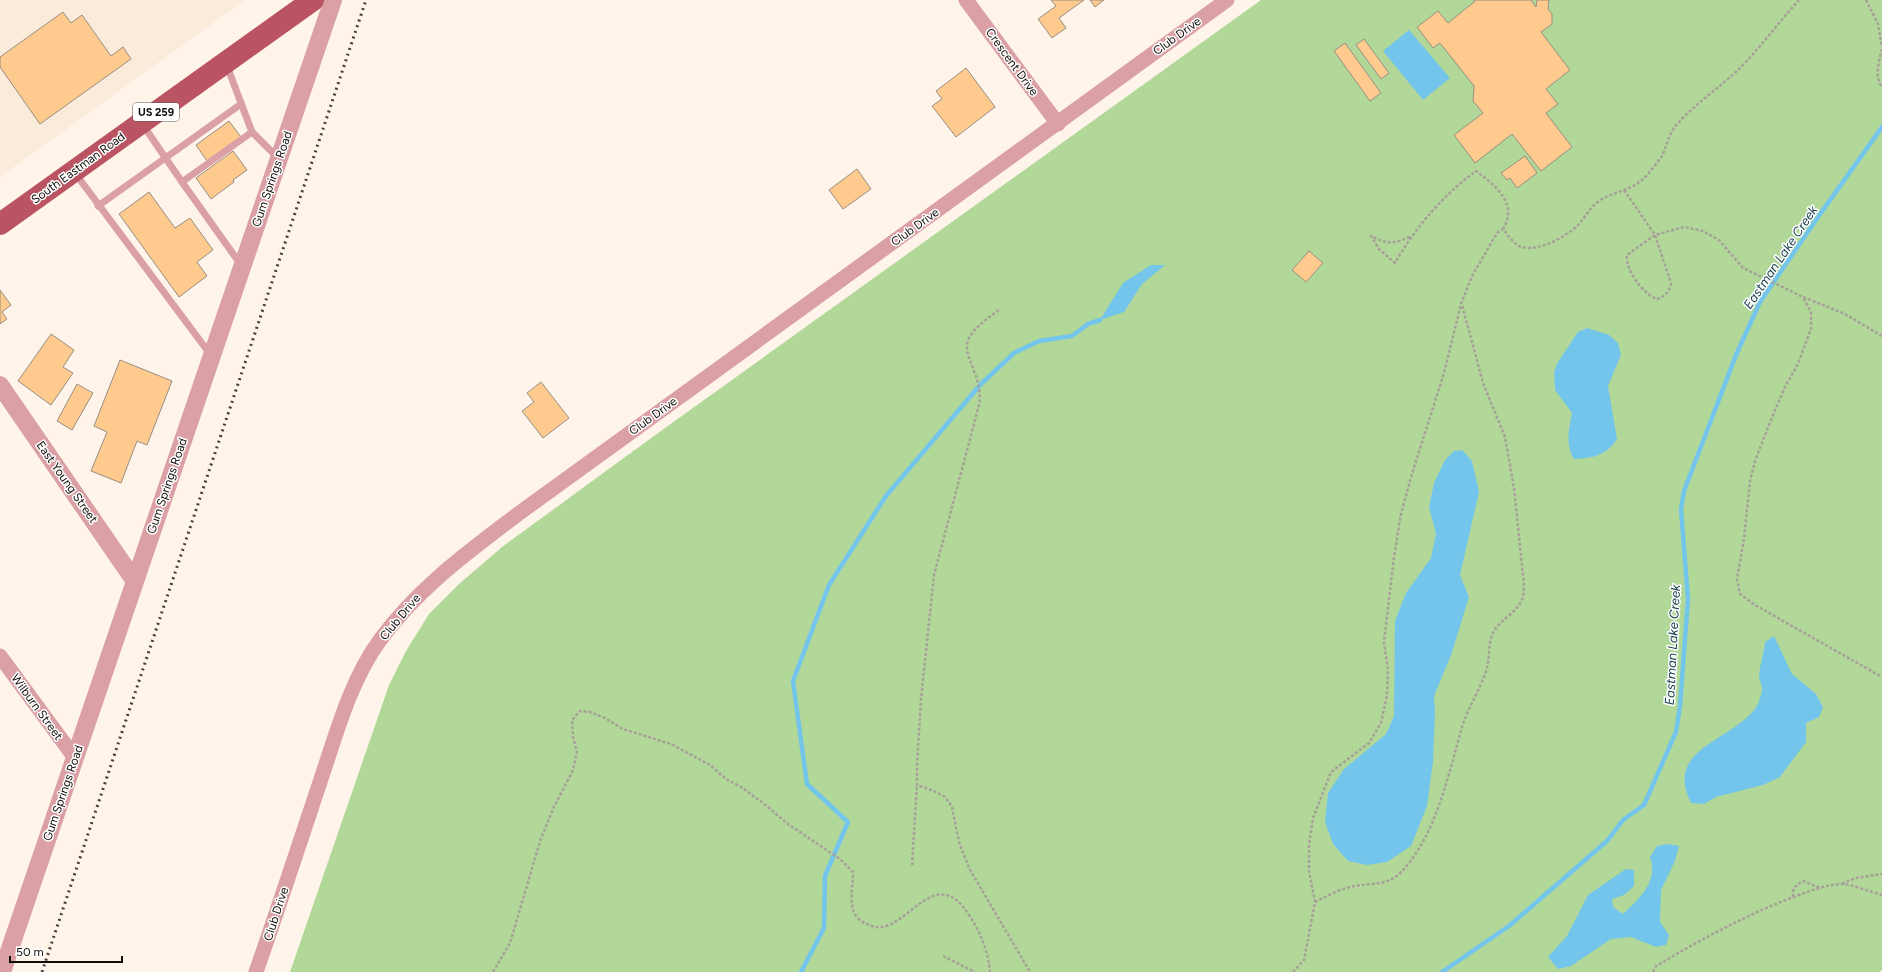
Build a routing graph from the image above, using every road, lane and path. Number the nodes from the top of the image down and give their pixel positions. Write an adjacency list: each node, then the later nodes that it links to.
1 (313, 0): 8 (main road, South Eastman Road / US 259)
2 (333, 0): 15 (street, Gum Springs Road)
3 (966, 0): 12 (street, Crescent Drive)
4 (1227, 0): 12 (street, Club Drive)
5 (1798, 0): 18 (path)
6 (1866, 0): 7 (path)
7 (1882, 48): 9 (path)
8 (225, 63): 10 (lane); 11 (main road, South Eastman Road / US 259)
9 (1882, 87)
10 (241, 104): 13 (lane); 14 (lane)
11 (141, 123): 14 (lane); 16 (main road, South Eastman Road / US 259)
12 (1058, 124): 45 (street, Club Drive)
13 (252, 132): 15 (lane); 17 (lane)
14 (166, 159): 17 (lane); 19 (lane)
15 (279, 159): 24 (street, Gum Springs Road)
16 (74, 172): 19 (lane); 20 (main road, South Eastman Road / US 259)
17 (182, 182): 24 (lane)
18 (1624, 190): 21 (path); 22 (path)
19 (98, 206): 29 (lane)
20 (0, 224)
21 (1503, 229): 23 (path); 26 (path)
22 (1655, 235): 22 (path); 25 (path)
23 (1410, 237): 23 (path)
24 (242, 265): 29 (street, Gum Springs Road)
25 (1803, 297): 28 (path); 33 (path)
26 (1461, 304): 42 (path); 42 (path)
27 (999, 310): 35 (path)
28 (1882, 336)
29 (212, 356): 31 (street, Gum Springs Road)
30 (0, 385): 31 (street, East Young Street)
31 (134, 580): 34 (street, Gum Springs Road)
32 (0, 656): 34 (street, Wilburn Street)
33 (1882, 677)
34 (75, 758): 44 (street, Gum Springs Road)
35 (918, 785): 36 (path); 49 (path)
36 (912, 865)
37 (1882, 874): 38 (path)
38 (1842, 884): 39 (path); 40 (path)
39 (1821, 888): 41 (path); 41 (path)
40 (1882, 895)
41 (1793, 897): 51 (path)
42 (1315, 902): 50 (path)
43 (943, 956): 47 (path)
44 (2, 972)
45 (256, 972)
46 (493, 972): 48 (path)
47 (975, 972)
48 (990, 972)
49 (1030, 972)
50 (1293, 972)
51 (1653, 972)

